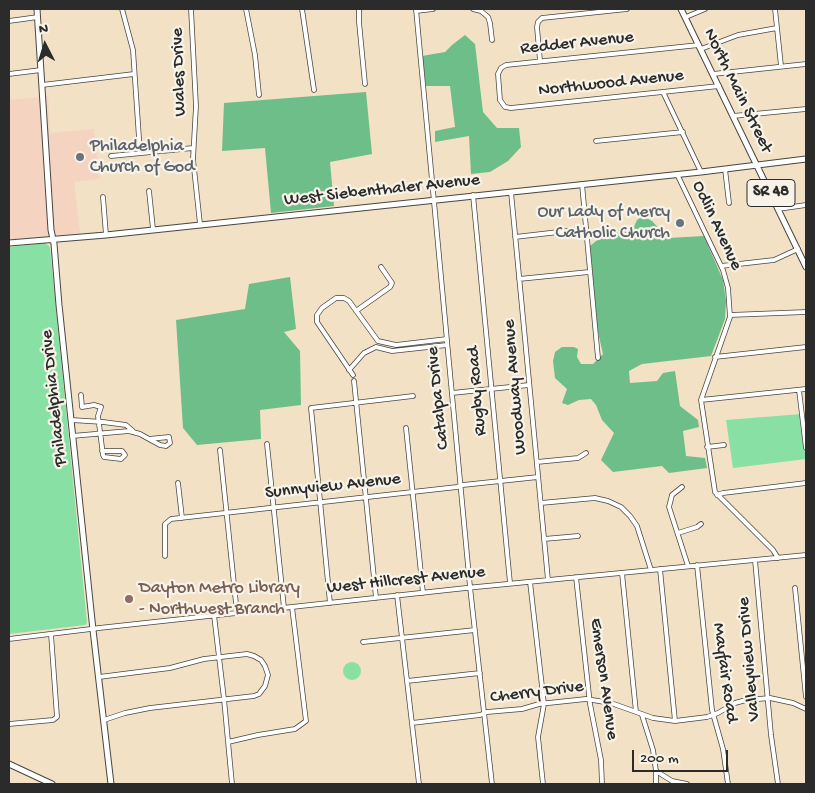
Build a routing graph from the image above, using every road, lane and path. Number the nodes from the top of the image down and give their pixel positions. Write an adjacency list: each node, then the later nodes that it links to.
1 (37, 9): 15 (main road, Philadelphia Drive)
2 (122, 9): 25 (street)
3 (191, 9): 38 (street, Wales Drive)
4 (246, 9): 32 (street)
5 (302, 9): 30 (street)
6 (359, 9): 27 (street)
7 (433, 9): 13 (street)
8 (473, 9): 18 (street)
9 (628, 9): 20 (street)
10 (681, 9): 14 (main road, North Main Street / SR 48)
11 (705, 9): 14 (street)
12 (775, 9): 17 (street)
13 (416, 10): 51 (street, Catalpa Drive)
14 (686, 17): 19 (main road, North Main Street / SR 48)
15 (38, 18): 16 (street); 23 (main road, Philadelphia Drive)
16 (9, 21)
17 (777, 28): 19 (street, Redder Avenue); 22 (street)
18 (492, 40)
19 (700, 47): 20 (street, Redder Avenue); 26 (main road, North Main Street / SR 48)
20 (540, 61): 33 (street, Redder Avenue)
21 (806, 64): 22 (street)
22 (781, 66): 26 (street)
23 (41, 70): 24 (street); 28 (main road, Philadelphia Drive)
24 (9, 74)
25 (134, 74): 28 (street); 39 (street)
26 (713, 74): 29 (main road, North Main Street / SR 48)
27 (365, 84)
28 (42, 86): 60 (main road, Philadelphia Drive)
29 (719, 86): 31 (street, Northwood Avenue); 35 (main road, North Main Street / SR 48)
30 (314, 90)
31 (664, 92): 33 (street, Northwood Avenue); 36 (street)
32 (259, 95)
33 (507, 108)
34 (806, 109): 35 (street)
35 (733, 116): 42 (main road, North Main Street / SR 48)
36 (683, 132): 37 (street); 44 (street)
37 (596, 141)
38 (193, 148): 39 (street); 55 (street, Wales Drive)
39 (140, 153): 40 (street)
40 (111, 156)
41 (806, 159): 42 (main road, West Siebenthaler Avenue)
42 (757, 165): 43 (main road, West Siebenthaler Avenue); 54 (main road, North Main Street / SR 48)
43 (725, 169): 44 (main road, West Siebenthaler Avenue); 52 (street)
44 (702, 172): 45 (main road, West Siebenthaler Avenue)
45 (677, 174): 46 (main road, West Siebenthaler Avenue); 63 (street, Odlin Avenue)
46 (582, 184): 48 (main road, West Siebenthaler Avenue); 57 (street)
47 (149, 192): 56 (street)
48 (511, 192): 49 (main road, West Siebenthaler Avenue); 59 (street, Woodway Avenue)
49 (473, 196): 51 (main road, West Siebenthaler Avenue); 82 (street, Rugby Road)
50 (102, 197): 58 (street)
51 (433, 200): 55 (main road, West Siebenthaler Avenue); 71 (street, Catalpa Drive)
52 (729, 203)
53 (806, 205): 54 (street)
54 (778, 209): 62 (main road, North Main Street / SR 48)
55 (200, 224): 56 (main road, West Siebenthaler Avenue)
56 (153, 229): 58 (main road, West Siebenthaler Avenue)
57 (585, 229): 59 (street); 66 (street)
58 (106, 234): 60 (main road, West Siebenthaler Avenue)
59 (515, 237): 67 (street, Woodway Avenue)
60 (53, 239): 61 (main road, West Siebenthaler Avenue); 90 (main road, Philadelphia Drive)
61 (9, 243)
62 (798, 249): 63 (street); 65 (main road, North Main Street / SR 48)
63 (721, 266): 70 (street, Odlin Avenue)
64 (381, 267): 68 (street)
65 (806, 267)
66 (590, 272): 67 (street); 77 (street)
67 (519, 279): 81 (street, Woodway Avenue)
68 (356, 310): 72 (street); 78 (street)
69 (806, 312): 70 (street)
70 (730, 315): 76 (street, Odlin Avenue)
71 (447, 340): 72 (street); 73 (street, Catalpa Drive)
72 (378, 341): 74 (street)
73 (447, 345): 74 (street); 85 (street, Catalpa Drive)
74 (376, 347): 78 (street)
75 (806, 347): 76 (street)
76 (715, 357): 88 (street, Odlin Avenue)
77 (598, 358)
78 (349, 370): 79 (street)
79 (353, 375)
80 (354, 381): 89 (street)
81 (529, 385): 82 (street); 105 (street, Woodway Avenue)
82 (491, 389): 85 (street); 107 (street, Rugby Road)
83 (806, 389): 84 (street)
84 (800, 390): 88 (street); 96 (street)
85 (452, 393): 110 (street, Catalpa Drive)
86 (82, 395): 91 (street)
87 (413, 396): 89 (street)
88 (701, 400): 100 (street, Odlin Avenue)
89 (356, 402): 114 (street); 115 (street)
90 (71, 420): 91 (street); 95 (main road, Philadelphia Drive)
91 (99, 421): 93 (street); 94 (street)
92 (406, 428): 112 (street)
93 (134, 432): 94 (street); 97 (street)
94 (100, 433): 95 (street); 102 (street)
95 (72, 436): 149 (main road, Philadelphia Drive)
96 (806, 436): 101 (street)
97 (149, 439): 97 (street)
98 (267, 444): 117 (street)
99 (724, 445): 100 (street)
100 (707, 447): 113 (street, Odlin Avenue)
101 (806, 448)
102 (102, 450): 102 (street)
103 (220, 450): 118 (street)
104 (586, 453): 105 (street)
105 (537, 462): 106 (street, Woodway Avenue)
106 (538, 477): 107 (street, Sunnyview Avenue); 116 (street, Woodway Avenue)
107 (500, 481): 110 (street, Sunnyview Avenue); 136 (street, Rugby Road)
108 (178, 483): 119 (street)
109 (806, 483): 113 (street)
110 (461, 486): 112 (street, Sunnyview Avenue); 137 (street, Catalpa Drive)
111 (682, 487): 121 (street)
112 (412, 492): 114 (street, Sunnyview Avenue); 139 (street)
113 (717, 495): 126 (street)
114 (366, 498): 115 (street, Sunnyview Avenue); 141 (street)
115 (320, 502): 117 (street, Sunnyview Avenue); 142 (street)
116 (541, 503): 123 (street, Woodway Avenue); 131 (street)
117 (273, 508): 118 (street, Sunnyview Avenue); 144 (street)
118 (227, 513): 119 (street, Sunnyview Avenue); 145 (street)
119 (182, 518): 125 (street, Sunnyview Avenue)
120 (701, 524): 121 (street)
121 (678, 533): 128 (street)
122 (578, 536): 123 (street)
123 (544, 539): 134 (street, Woodway Avenue)
124 (806, 555): 126 (street, West Hillcrest Avenue)
125 (165, 556)
126 (778, 558): 127 (street, West Hillcrest Avenue)
127 (755, 560): 129 (street, West Hillcrest Avenue); 160 (street, Valleyview Drive)
128 (688, 566): 129 (street, West Hillcrest Avenue); 130 (street, West Hillcrest Avenue)
129 (697, 566): 168 (street, Mayfair Road)
130 (660, 569): 131 (street, West Hillcrest Avenue); 170 (street)
131 (651, 570): 132 (street, West Hillcrest Avenue)
132 (622, 573): 133 (street, West Hillcrest Avenue); 165 (street)
133 (576, 577): 134 (street, West Hillcrest Avenue); 162 (street, Emerson Avenue)
134 (548, 580): 135 (street, West Hillcrest Avenue)
135 (530, 582): 136 (street, West Hillcrest Avenue); 163 (street)
136 (510, 584): 137 (street, West Hillcrest Avenue)
137 (470, 587): 139 (street, West Hillcrest Avenue); 150 (street, Catalpa Drive)
138 (795, 588): 147 (street)
139 (422, 593): 140 (street, West Hillcrest Avenue)
140 (397, 595): 141 (street, West Hillcrest Avenue); 152 (street)
141 (376, 598): 142 (street, West Hillcrest Avenue)
142 (330, 603): 143 (street, West Hillcrest Avenue)
143 (292, 607): 144 (street, West Hillcrest Avenue); 173 (street)
144 (284, 608): 145 (street, West Hillcrest Avenue)
145 (237, 613): 146 (street, West Hillcrest Avenue)
146 (214, 616): 149 (street, West Hillcrest Avenue); 155 (street)
147 (799, 624): 148 (street); 159 (street)
148 (806, 624)
149 (93, 630): 151 (street, West Hillcrest Avenue); 157 (main road, Philadelphia Drive)
150 (475, 630): 152 (street); 156 (street, Catalpa Drive)
151 (51, 634): 153 (street, West Hillcrest Avenue); 172 (street)
152 (402, 638): 154 (street); 158 (street)
153 (9, 639)
154 (363, 642)
155 (220, 658): 157 (street); 161 (street); 161 (street)
156 (480, 673): 158 (street); 166 (street, Catalpa Drive)
157 (98, 677): 169 (main road, Philadelphia Drive)
158 (407, 681): 171 (street)
159 (806, 697)
160 (768, 698): 164 (street, Cherry Drive); 168 (street, Cherry Drive); 189 (street, Valleyview Drive)
161 (224, 699): 169 (street); 173 (street)
162 (590, 700): 163 (street, Cherry Drive); 165 (street, Cherry Drive); 184 (street, Emerson Avenue)
163 (544, 704): 166 (street, Cherry Drive); 183 (street)
164 (806, 709)
165 (636, 712): 167 (street, Cherry Drive)
166 (484, 713): 171 (street, Cherry Drive); 182 (street, Catalpa Drive)
167 (642, 715): 170 (street, Cherry Drive); 175 (street)
168 (713, 715): 170 (street, Cherry Drive); 188 (street, Mayfair Road)
169 (104, 720): 179 (main road, Philadelphia Drive)
170 (675, 721)
171 (412, 723): 181 (street)
172 (9, 724)
173 (228, 742): 180 (street)
174 (9, 764): 176 (main road)
175 (656, 771): 177 (street); 185 (street)
176 (40, 781): 178 (main road)
177 (672, 781): 186 (street); 187 (street)
178 (52, 784)
179 (111, 784)
180 (232, 784)
181 (419, 784)
182 (492, 784)
183 (543, 784)
184 (602, 784)
185 (656, 784)
186 (668, 784)
187 (687, 784)
188 (728, 784)
189 (778, 784)

